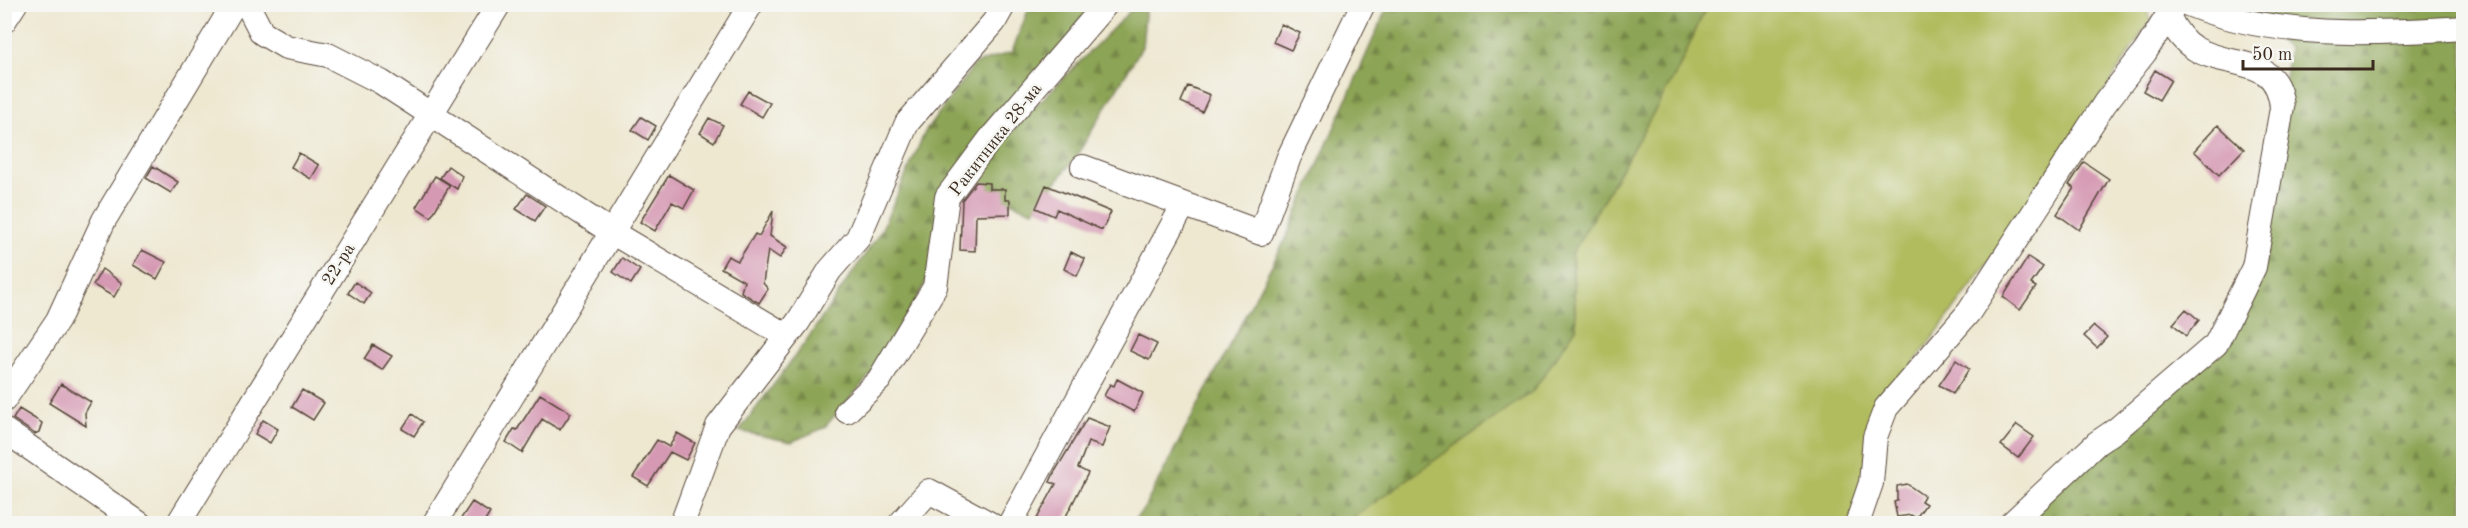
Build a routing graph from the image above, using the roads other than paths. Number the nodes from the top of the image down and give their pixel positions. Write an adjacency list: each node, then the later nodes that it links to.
1 (15, 4): 10 (street)
2 (234, 4): 17 (street)
3 (247, 4): 12 (street)
4 (499, 4): 12 (street, 22-ра)
5 (751, 4): 15 (street)
6 (1004, 4): 16 (street)
7 (1106, 4): 18 (street, Ракитника 28-ма)
8 (1363, 4): 14 (street)
9 (2177, 8): 11 (street); 27 (street); 28 (street)
10 (4, 21)
11 (2463, 28)
12 (430, 115): 15 (street); 21 (street, 22-ра)
13 (1083, 167): 14 (street)
14 (1183, 206): 26 (street)
15 (613, 233): 16 (street); 22 (street)
16 (785, 335): 23 (street)
17 (4, 400)
18 (847, 411)
19 (4, 430): 20 (street)
20 (140, 524)
21 (178, 524)
22 (434, 524)
23 (682, 524)
24 (900, 524): 25 (street)
25 (990, 524)
26 (1010, 524)
27 (1857, 524)
28 (2011, 524)

